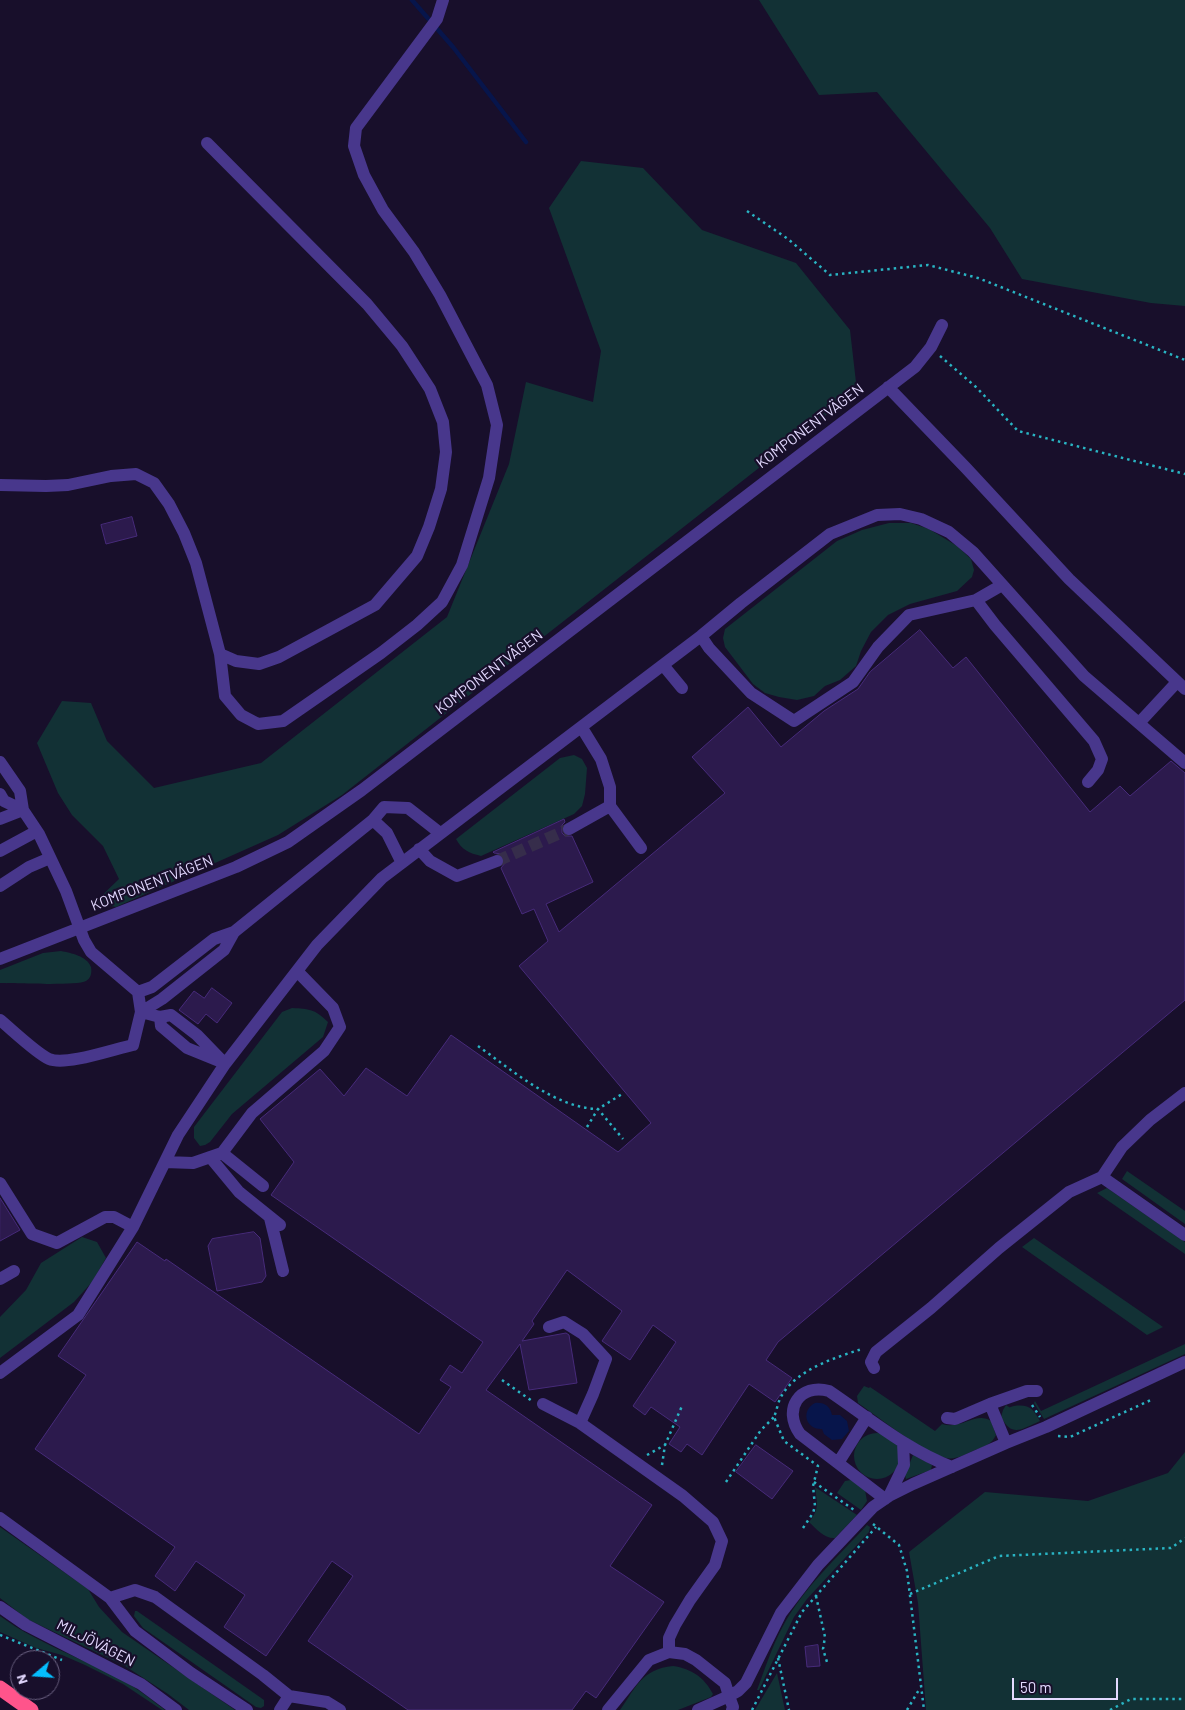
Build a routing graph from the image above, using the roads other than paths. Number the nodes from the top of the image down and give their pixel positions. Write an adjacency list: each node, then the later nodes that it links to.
1 (443, 0): 9 (street)
2 (206, 143): 9 (street)
3 (942, 325): 4 (street, KOMPONENTVÄGEN)
4 (888, 387): 11 (street); 33 (street, KOMPONENTVÄGEN)
5 (0, 485): 9 (street)
6 (1002, 584): 7 (street); 8 (street); 13 (street)
7 (976, 600): 8 (street); 17 (street)
8 (701, 636): 10 (street)
9 (220, 654)
10 (663, 665): 12 (street); 14 (street)
11 (1181, 686): 13 (street)
12 (682, 688)
13 (1139, 723): 16 (street)
14 (582, 728): 19 (street); 25 (street)
15 (0, 762): 20 (street)
16 (1185, 763)
17 (1088, 782)
18 (0, 794): 20 (street)
19 (610, 806): 23 (street); 26 (street)
20 (23, 810): 21 (street); 24 (street)
21 (0, 818)
22 (373, 820): 25 (street); 31 (street); 34 (street)
23 (569, 829)
24 (36, 831): 28 (street); 29 (street)
25 (440, 833): 27 (street)
26 (641, 848)
27 (419, 849): 30 (street); 31 (street)
28 (0, 851)
29 (50, 858): 32 (street); 33 (street)
30 (497, 861)
31 (402, 863): 36 (street)
32 (0, 886)
33 (80, 928): 35 (street, KOMPONENTVÄGEN); 37 (street)
34 (234, 932): 37 (street); 38 (street)
35 (0, 959)
36 (297, 971): 40 (street); 42 (street)
37 (138, 992): 38 (street)
38 (141, 1012): 39 (street); 40 (street)
39 (0, 1020)
40 (225, 1064): 43 (street)
41 (1185, 1093): 44 (street)
42 (216, 1155): 43 (street); 46 (street); 50 (street)
43 (165, 1162): 47 (street)
44 (1102, 1177): 48 (street); 54 (street)
45 (0, 1183): 47 (street)
46 (263, 1186)
47 (133, 1227): 55 (street)
48 (1185, 1235)
49 (14, 1271): 51 (street)
50 (283, 1271)
51 (0, 1279)
52 (549, 1327): 61 (street)
53 (1185, 1362): 63 (street)
54 (874, 1368)
55 (0, 1373)
56 (1038, 1392): 58 (street)
57 (543, 1404): 61 (street)
58 (990, 1404): 60 (street); 63 (street)
59 (867, 1418): 62 (street); 64 (street); 64 (street)
60 (946, 1418)
61 (580, 1423): 70 (street)
62 (903, 1442): 65 (street); 66 (street)
63 (1006, 1443): 65 (street)
64 (838, 1463): 66 (street)
65 (952, 1467): 66 (street)
66 (887, 1497): 73 (street)
67 (0, 1518): 68 (street)
68 (110, 1598): 72 (street); 76 (street)
69 (0, 1607): 75 (street, MILJÖVÄGEN)
70 (669, 1652): 73 (street); 79 (street)
71 (0, 1688): 74 (highway)
72 (289, 1696): 77 (street); 78 (street)
73 (730, 1696): 80 (street); 81 (street)
74 (31, 1710)
75 (176, 1710)
76 (247, 1710)
77 (280, 1710)
78 (340, 1710)
79 (608, 1710)
80 (698, 1710)
81 (732, 1710)

